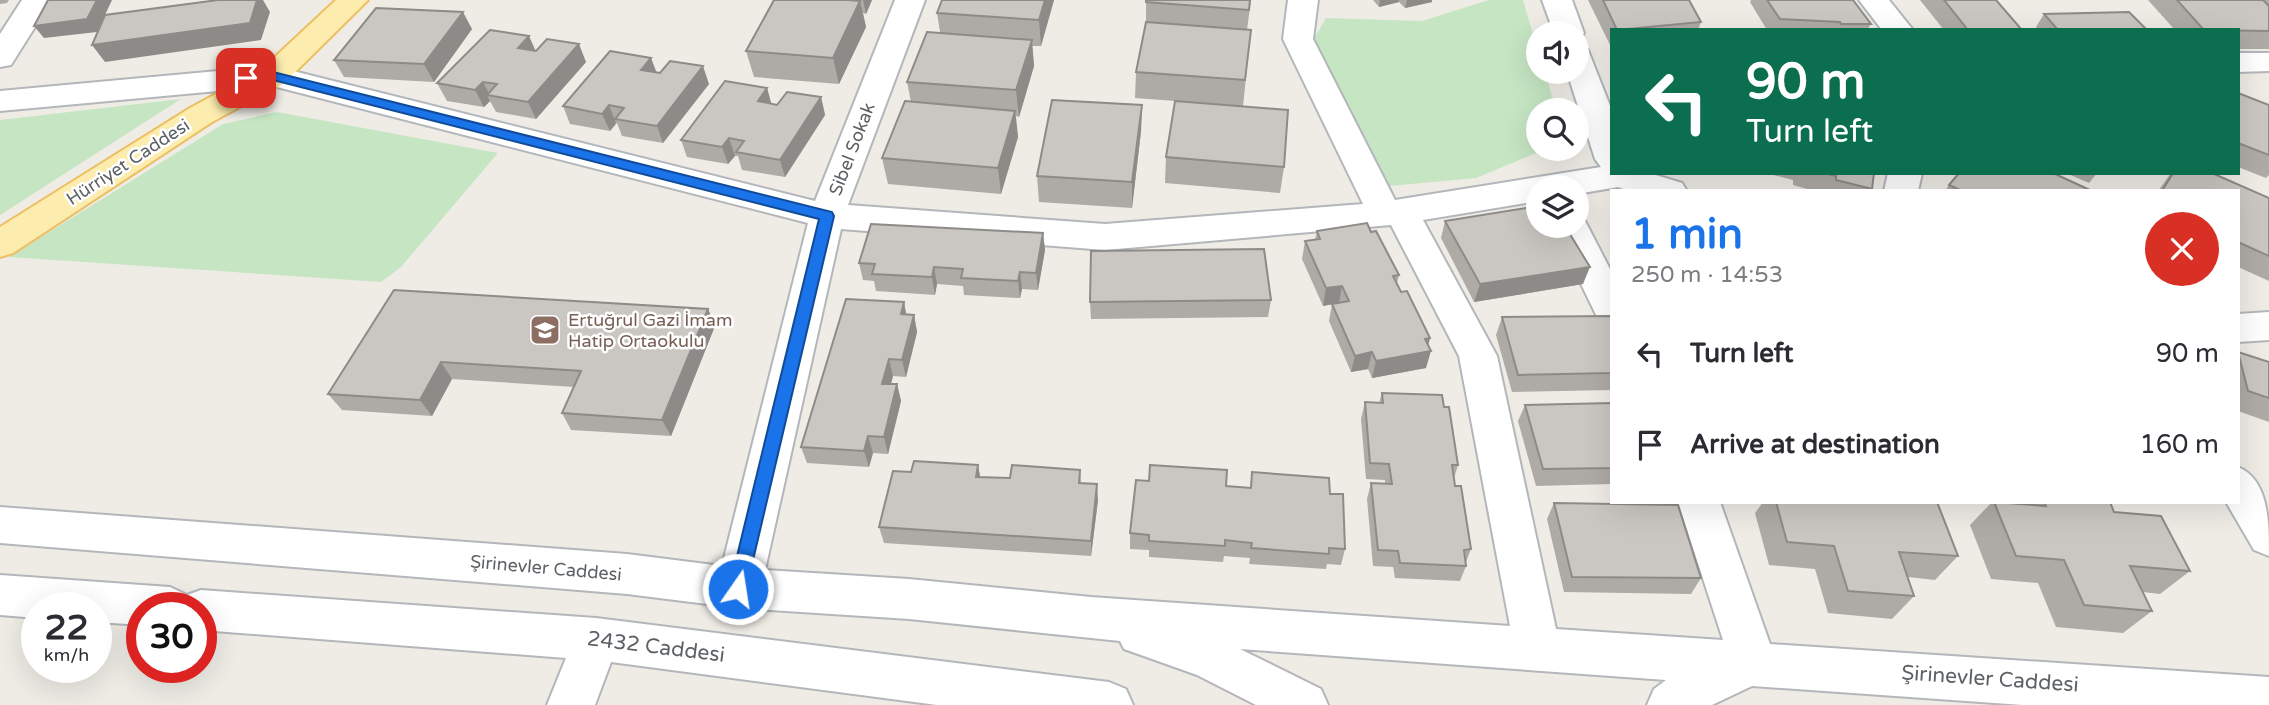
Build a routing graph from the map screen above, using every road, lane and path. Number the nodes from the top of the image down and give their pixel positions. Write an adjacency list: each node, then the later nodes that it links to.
1 (37, 0): 9 (street)
2 (353, 0): 12 (main road, Hürriyet Caddesi)
3 (910, 0): 22 (street, Sibel Sokak)
4 (1303, 0): 21 (street)
5 (1557, 0): 7 (street)
6 (1874, 0): 8 (street)
7 (1565, 21)
8 (1896, 28)
9 (0, 58)
10 (2269, 62): 11 (street)
11 (2240, 63)
12 (273, 76): 14 (street); 22 (street); 24 (main road, Hürriyet Caddesi)
13 (1586, 84): 15 (street)
14 (0, 101)
15 (1610, 155)
16 (1610, 171): 18 (street)
17 (1628, 175): 19 (street)
18 (1589, 177)
19 (1665, 189)
20 (1526, 191): 21 (street)
21 (1393, 212): 22 (street); 38 (street)
22 (827, 216): 32 (street, Sibel Sokak)
23 (1577, 238): 25 (street)
24 (0, 244)
25 (1610, 307)
26 (2269, 326): 27 (street)
27 (2240, 328)
28 (2240, 487): 31 (street)
29 (1700, 504): 39 (street)
30 (0, 524): 32 (street, Şirinevler Caddesi)
31 (2269, 537)
32 (738, 589): 36 (street, Şirinevler Caddesi)
33 (0, 595): 34 (street)
34 (126, 604)
35 (217, 611): 37 (street, 2432 Caddesi)
36 (1091, 618): 38 (street, Şirinevler Caddesi); 43 (street)
37 (596, 639): 41 (street); 42 (street, 2432 Caddesi)
38 (1537, 647): 39 (street, Şirinevler Caddesi)
39 (1753, 662): 40 (street, Şirinevler Caddesi); 44 (street)
40 (2269, 700)
41 (571, 705)
42 (1109, 705)
43 (1304, 705)
44 (1671, 705)

